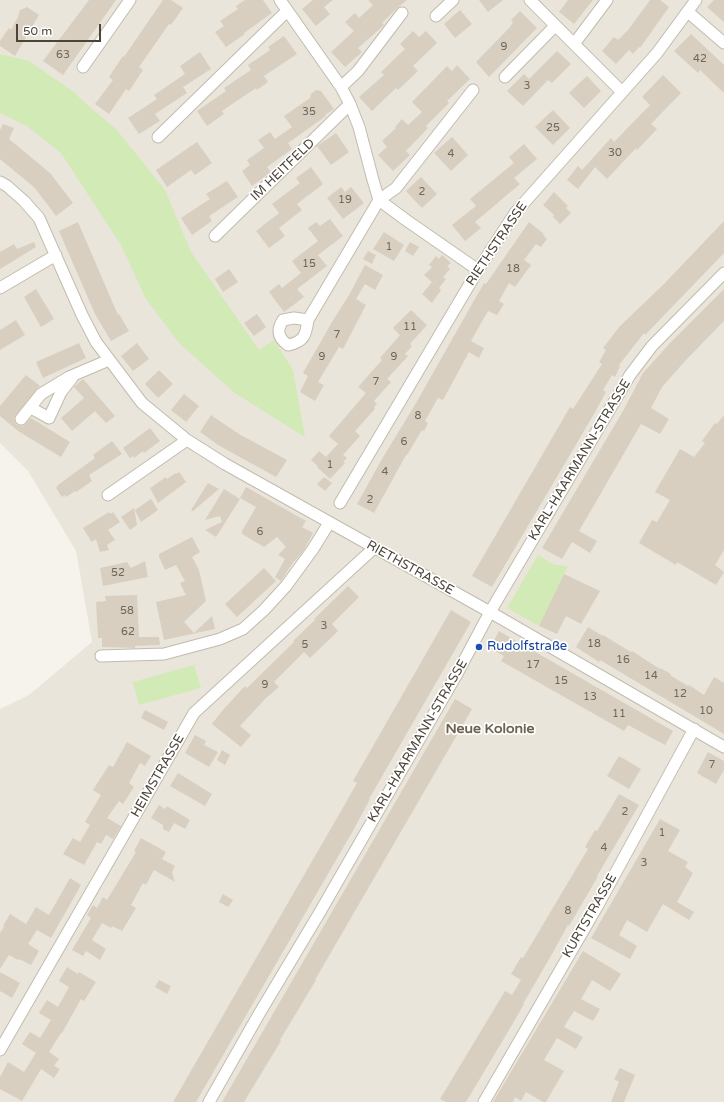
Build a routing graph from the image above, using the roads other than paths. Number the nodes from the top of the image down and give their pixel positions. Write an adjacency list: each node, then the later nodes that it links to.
1 (130, 0): 14 (street)
2 (280, 0): 7 (street)
3 (453, 0): 10 (street)
4 (530, 0): 11 (street)
5 (607, 0): 13 (street)
6 (696, 0): 8 (street, RIETHSTRASSE)
7 (287, 11): 16 (street); 20 (street)
8 (688, 12): 12 (street); 18 (street, RIETHSTRASSE)
9 (402, 13): 16 (street)
10 (436, 16)
11 (556, 26): 13 (street); 15 (street)
12 (724, 43)
13 (574, 44): 18 (street)
14 (84, 67)
15 (505, 77)
16 (341, 88): 19 (street)
17 (473, 90): 22 (street)
18 (622, 92): 25 (street, RIETHSTRASSE)
19 (350, 104): 22 (street); 23 (street, IM HEITFELD)
20 (158, 137)
21 (0, 182): 24 (street, RIETHSTRASSE)
22 (379, 200): 25 (street); 28 (street)
23 (215, 236)
24 (56, 255): 27 (street); 29 (street, RIETHSTRASSE)
25 (478, 270): 35 (street, RIETHSTRASSE)
26 (724, 273): 38 (street, KARL-HAARMANN-STRASSE)
27 (0, 288)
28 (308, 320)
29 (109, 360): 30 (street); 33 (street, RIETHSTRASSE)
30 (74, 375): 31 (street); 31 (street)
31 (31, 408): 32 (street)
32 (21, 420)
33 (187, 440): 34 (street); 36 (street, RIETHSTRASSE)
34 (108, 495)
35 (340, 503)
36 (329, 523): 37 (street, RIETHSTRASSE); 39 (street)
37 (374, 548): 38 (street, RIETHSTRASSE); 42 (street, HEIMSTRASSE)
38 (490, 612): 40 (street); 43 (street, KARL-HAARMANN-STRASSE)
39 (101, 656)
40 (694, 729): 41 (street); 44 (street, KURTSTRASSE)
41 (724, 747)
42 (0, 1050)
43 (209, 1102)
44 (484, 1102)

